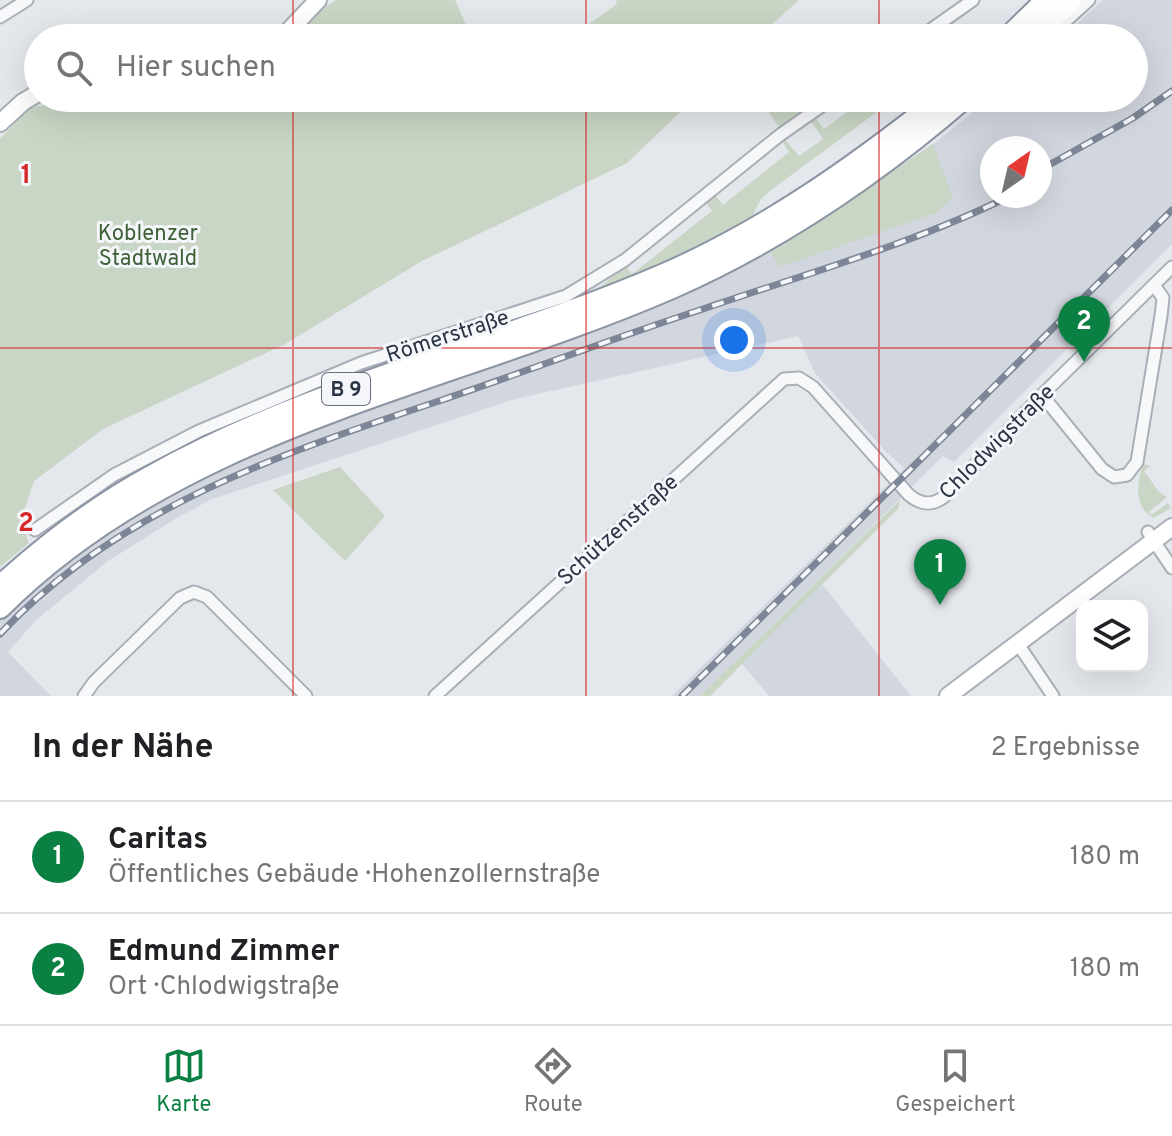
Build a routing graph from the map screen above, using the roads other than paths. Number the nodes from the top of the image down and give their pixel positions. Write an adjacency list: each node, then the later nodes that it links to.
1 (27, 0): 7 (street)
2 (318, 0): 8 (street)
3 (973, 0): 9 (street)
4 (1046, 0): 10 (highway)
5 (1071, 0): 11 (highway)
6 (1089, 0): 12 (street)
7 (0, 17)
8 (295, 24)
9 (939, 24)
10 (1021, 24)
11 (1046, 24)
12 (1062, 24)
13 (24, 101): 17 (street)
14 (813, 112): 25 (street, Römerstraße)
15 (923, 112): 18 (highway, B 9)
16 (948, 112): 18 (highway, B 9)
17 (0, 123)
18 (774, 226): 19 (highway, B 9)
19 (725, 254): 28 (highway, B 9); 29 (highway, B 9)
20 (1172, 267): 21 (street, Chlodwigstraße)
21 (1154, 285): 23 (street, Chlodwigstraße); 23 (street)
22 (804, 380): 23 (street, Chlodwigstraße); 33 (street, Schützenstraße)
23 (1042, 395)
24 (1172, 527): 26 (street)
25 (35, 530)
26 (1151, 536): 27 (street); 30 (street)
27 (1172, 568)
28 (0, 586)
29 (0, 608)
30 (1018, 644): 34 (street); 35 (street)
31 (84, 696): 32 (street)
32 (306, 696)
33 (435, 696)
34 (948, 696)
35 (1053, 696)

